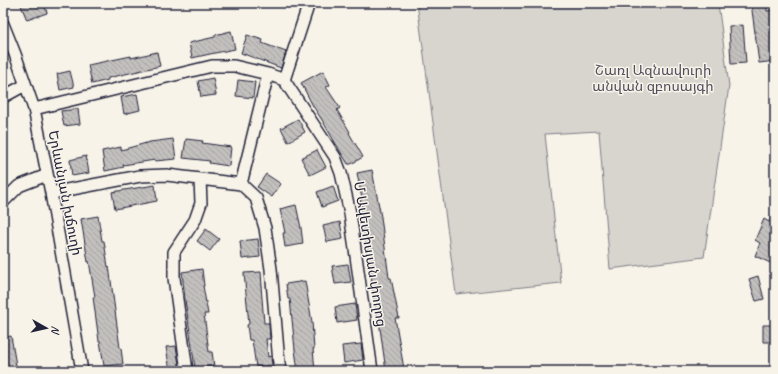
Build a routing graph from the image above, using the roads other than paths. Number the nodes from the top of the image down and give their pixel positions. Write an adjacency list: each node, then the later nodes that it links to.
1 (310, 3): 4 (street)
2 (3, 24): 5 (street, Երևանյան խճուղի)
3 (268, 74): 4 (street); 7 (street); 10 (street)
4 (284, 80): 16 (street, Մ Ավետիսյան փողոց)
5 (25, 85): 6 (street); 7 (street, Երևանյան խճուղի)
6 (3, 97)
7 (34, 109): 8 (street, Երևանյան խճուղի)
8 (46, 175): 11 (street, Երևանյան խճուղի); 12 (street)
9 (200, 179): 10 (street); 11 (street); 14 (street)
10 (240, 184): 15 (street)
11 (51, 193): 13 (street, Երևանյան խճուղի)
12 (3, 202)
13 (82, 371)
14 (187, 371)
15 (280, 371)
16 (372, 371)

